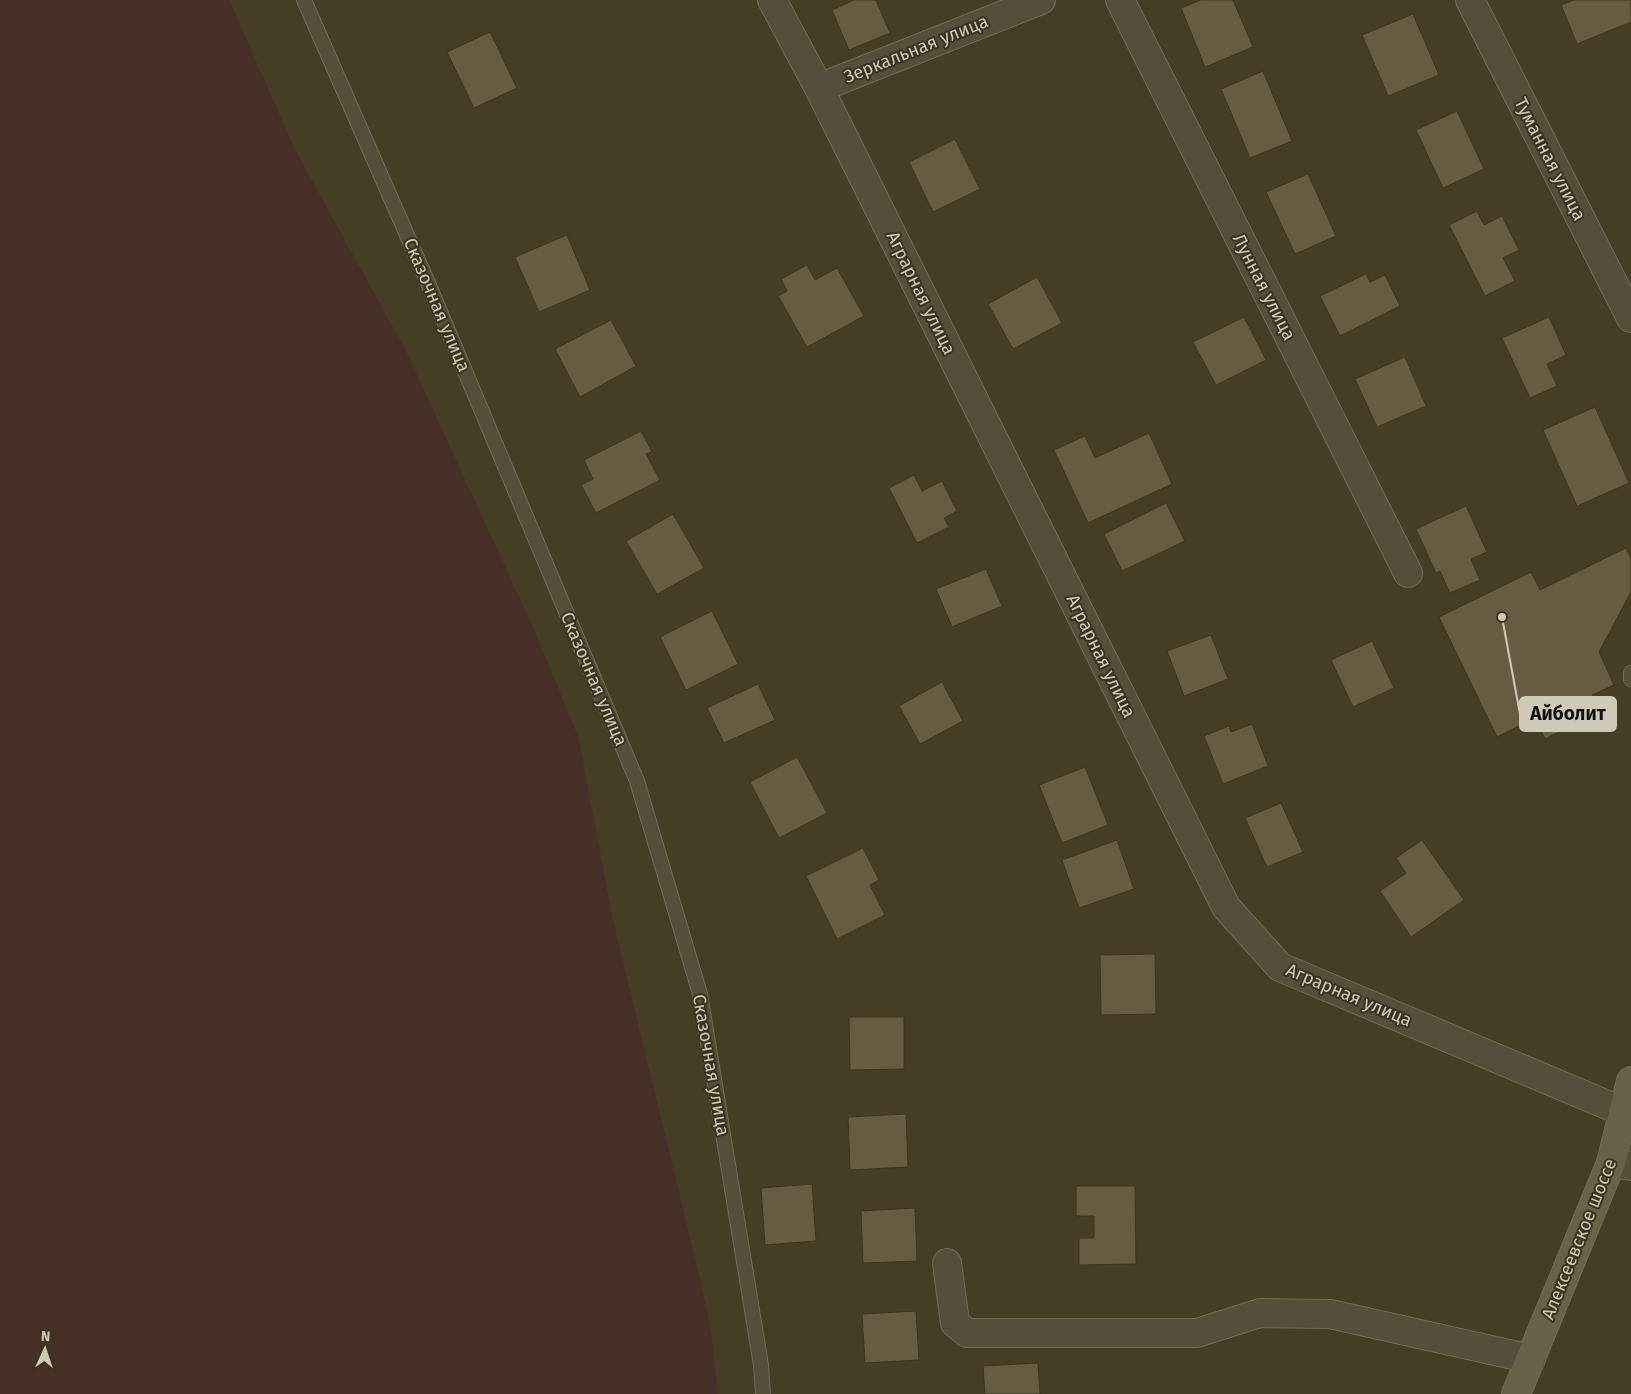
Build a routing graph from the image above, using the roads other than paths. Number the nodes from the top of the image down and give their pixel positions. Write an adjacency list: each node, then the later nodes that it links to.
1 (304, 0): 16 (lane, Сказочная улица)
2 (772, 0): 6 (street, Аграрная улица)
3 (1041, 0): 6 (street, Зеркальная улица)
4 (1120, 0): 8 (street, Лунная улица)
5 (1470, 0): 7 (street, Туманная улица)
6 (819, 88): 12 (street, Аграрная улица)
7 (1631, 318)
8 (1408, 573)
9 (1631, 673): 10 (lane)
10 (1631, 679)
11 (1631, 1081): 12 (main road, Алексеевское шоссе)
12 (1624, 1112): 13 (main road, Алексеевское шоссе)
13 (1621, 1165): 15 (main road, Алексеевское шоссе)
14 (947, 1263): 15 (street)
15 (1531, 1359): 17 (main road, Алексеевское шоссе)
16 (764, 1394)
17 (1516, 1394)

